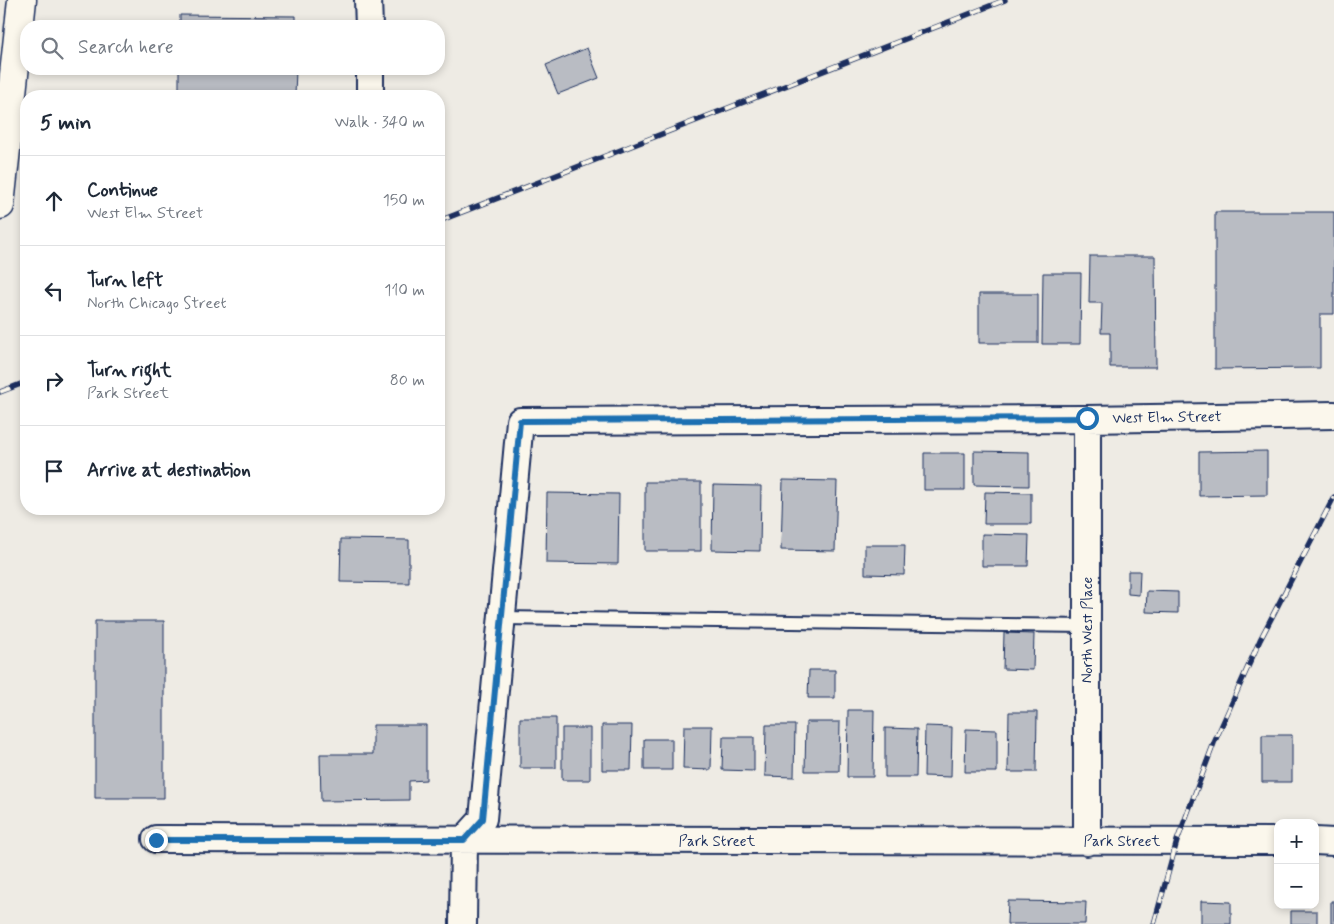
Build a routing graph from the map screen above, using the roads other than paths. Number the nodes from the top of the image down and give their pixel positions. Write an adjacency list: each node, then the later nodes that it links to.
1 (22, 0): 6 (main road)
2 (368, 0): 3 (street)
3 (369, 20)
4 (370, 75): 5 (street)
5 (370, 90)
6 (0, 205)
7 (1334, 415): 8 (street, West Elm Street)
8 (1087, 418): 9 (street, West Elm Street); 10 (street, North West Place)
9 (502, 618): 10 (lane); 12 (street)
10 (1087, 626): 15 (street, North West Place)
11 (156, 840): 12 (street, Park Street)
12 (464, 840): 15 (street, Park Street); 17 (street)
13 (1274, 841): 15 (street, Park Street)
14 (1319, 841): 16 (street)
15 (1087, 842)
16 (1334, 842)
17 (463, 924)

